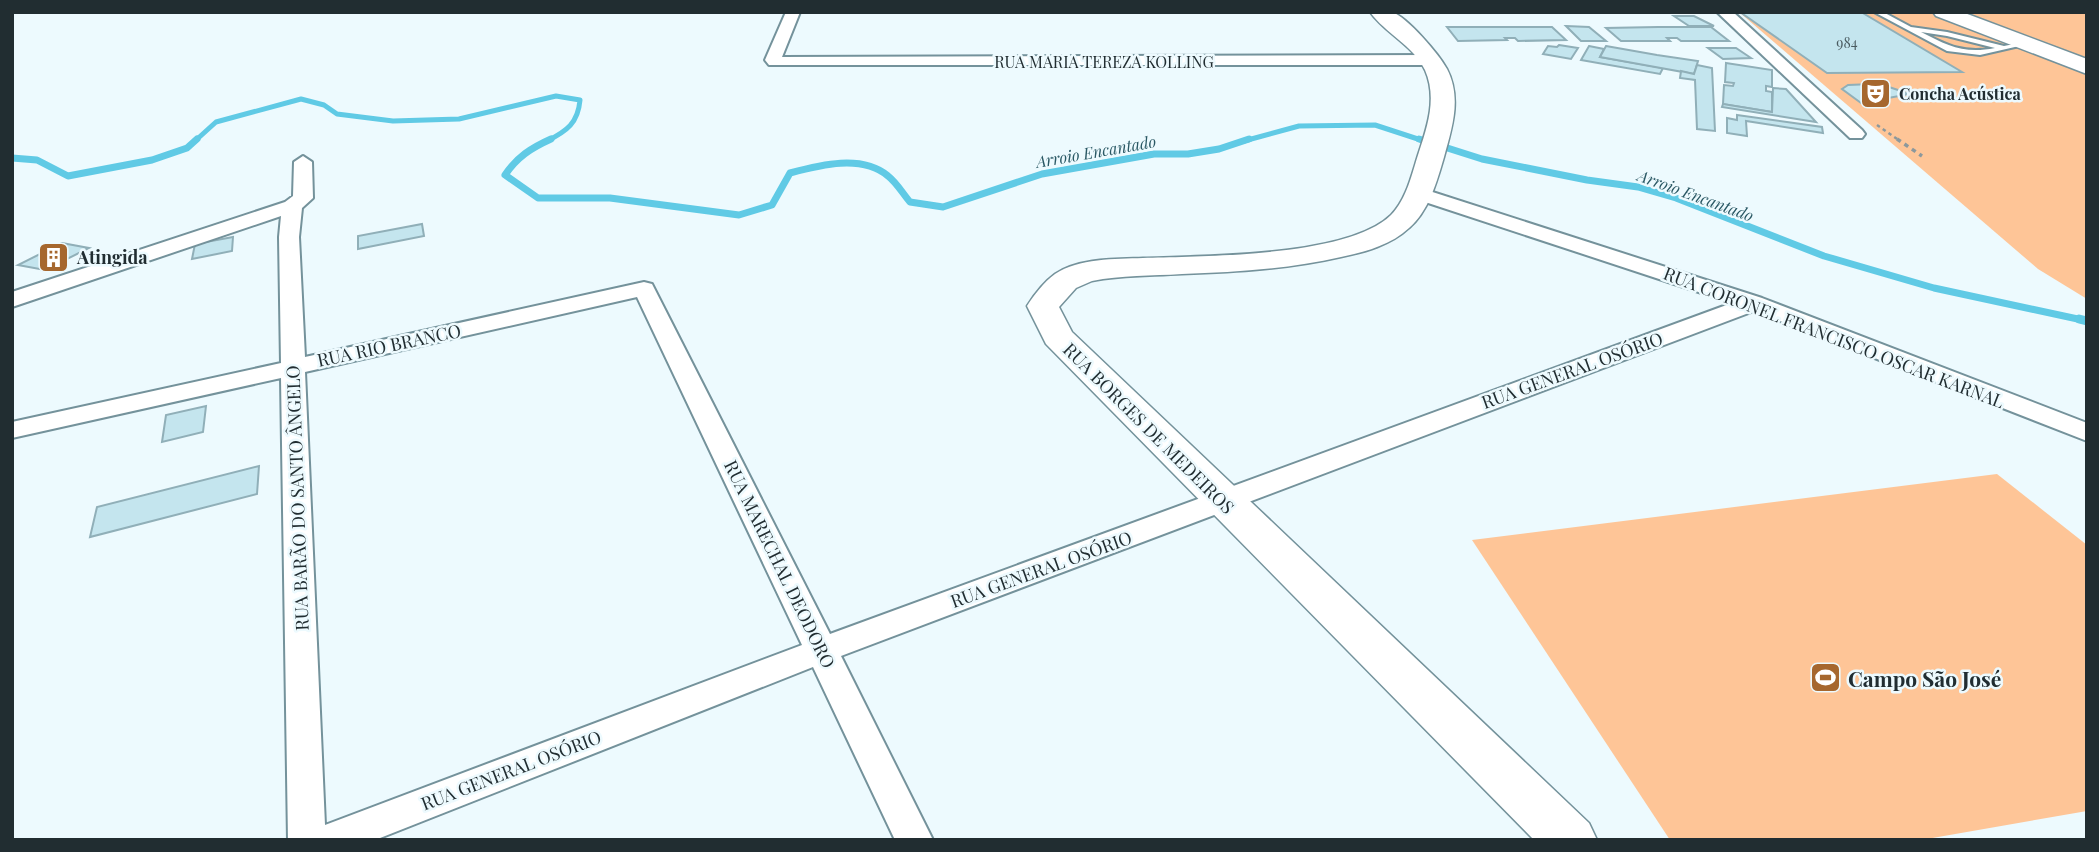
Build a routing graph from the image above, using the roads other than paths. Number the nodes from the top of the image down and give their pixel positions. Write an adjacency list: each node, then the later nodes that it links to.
1 (793, 12): 8 (street, RUA MARIA TEREZA KOLLING)
2 (1380, 12): 8 (main road)
3 (1724, 12): 10 (street)
4 (1877, 12): 6 (lane)
5 (1943, 12): 7 (main road)
6 (1905, 29): 7 (lane); 7 (lane)
7 (2014, 46): 9 (main road)
8 (1433, 60): 12 (main road, RUA BORGES DE MEDEIROS)
9 (2087, 67)
10 (1856, 134)
11 (303, 162): 13 (street, RUA BARÃO DO SANTO ÂNGELO)
12 (1420, 194): 16 (street, RUA CORONEL FRANCISCO OSCAR KARNAL); 20 (main road, RUA BORGES DE MEDEIROS)
13 (292, 206): 15 (street); 17 (street, RUA BARÃO DO SANTO ÂNGELO)
14 (644, 289): 17 (street, RUA RIO BRANCO); 21 (street, RUA MARECHAL DEODORO)
15 (12, 300)
16 (1754, 303): 19 (street, RUA CORONEL FRANCISCO OSCAR KARNAL); 20 (street, RUA GENERAL OSÓRIO)
17 (294, 366): 18 (street, RUA RIO BRANCO); 22 (street, RUA BARÃO DO SANTO ÂNGELO)
18 (12, 430)
19 (2087, 433)
20 (1222, 501): 21 (street, RUA GENERAL OSÓRIO); 25 (main road, RUA BORGES DE MEDEIROS)
21 (823, 650): 23 (street, RUA GENERAL OSÓRIO); 24 (street, RUA MARECHAL DEODORO)
22 (307, 840)
23 (330, 840)
24 (914, 840)
25 (1570, 840)

